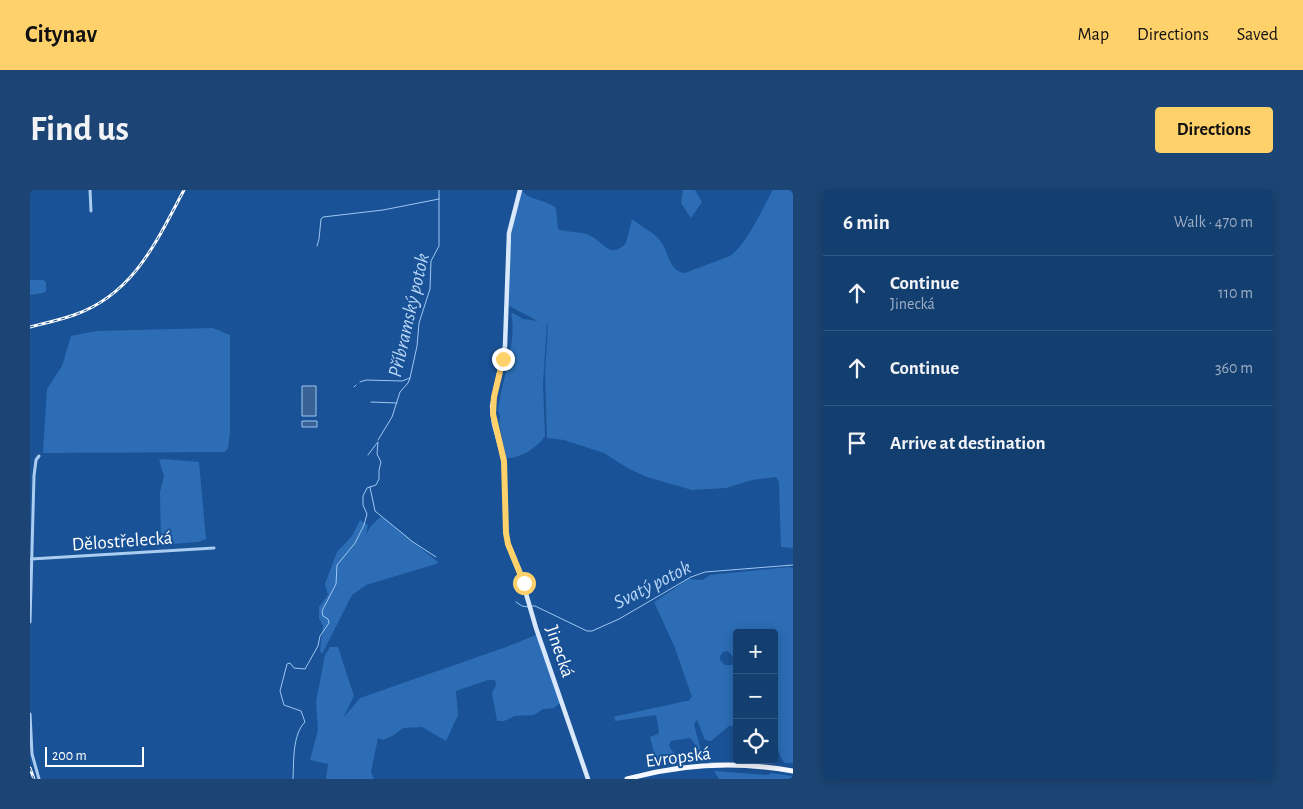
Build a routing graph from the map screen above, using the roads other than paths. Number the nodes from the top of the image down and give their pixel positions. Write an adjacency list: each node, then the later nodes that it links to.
1 (90, 190): 3 (street)
2 (520, 190): 11 (main road, Jinecká)
3 (91, 211)
4 (39, 456): 6 (street)
5 (214, 548): 6 (street, Dělostřelecká)
6 (32, 559): 7 (street)
7 (30, 622)
8 (30, 714): 10 (street)
9 (793, 771): 12 (main road, Evropská)
10 (39, 779)
11 (588, 779)
12 (627, 779)

